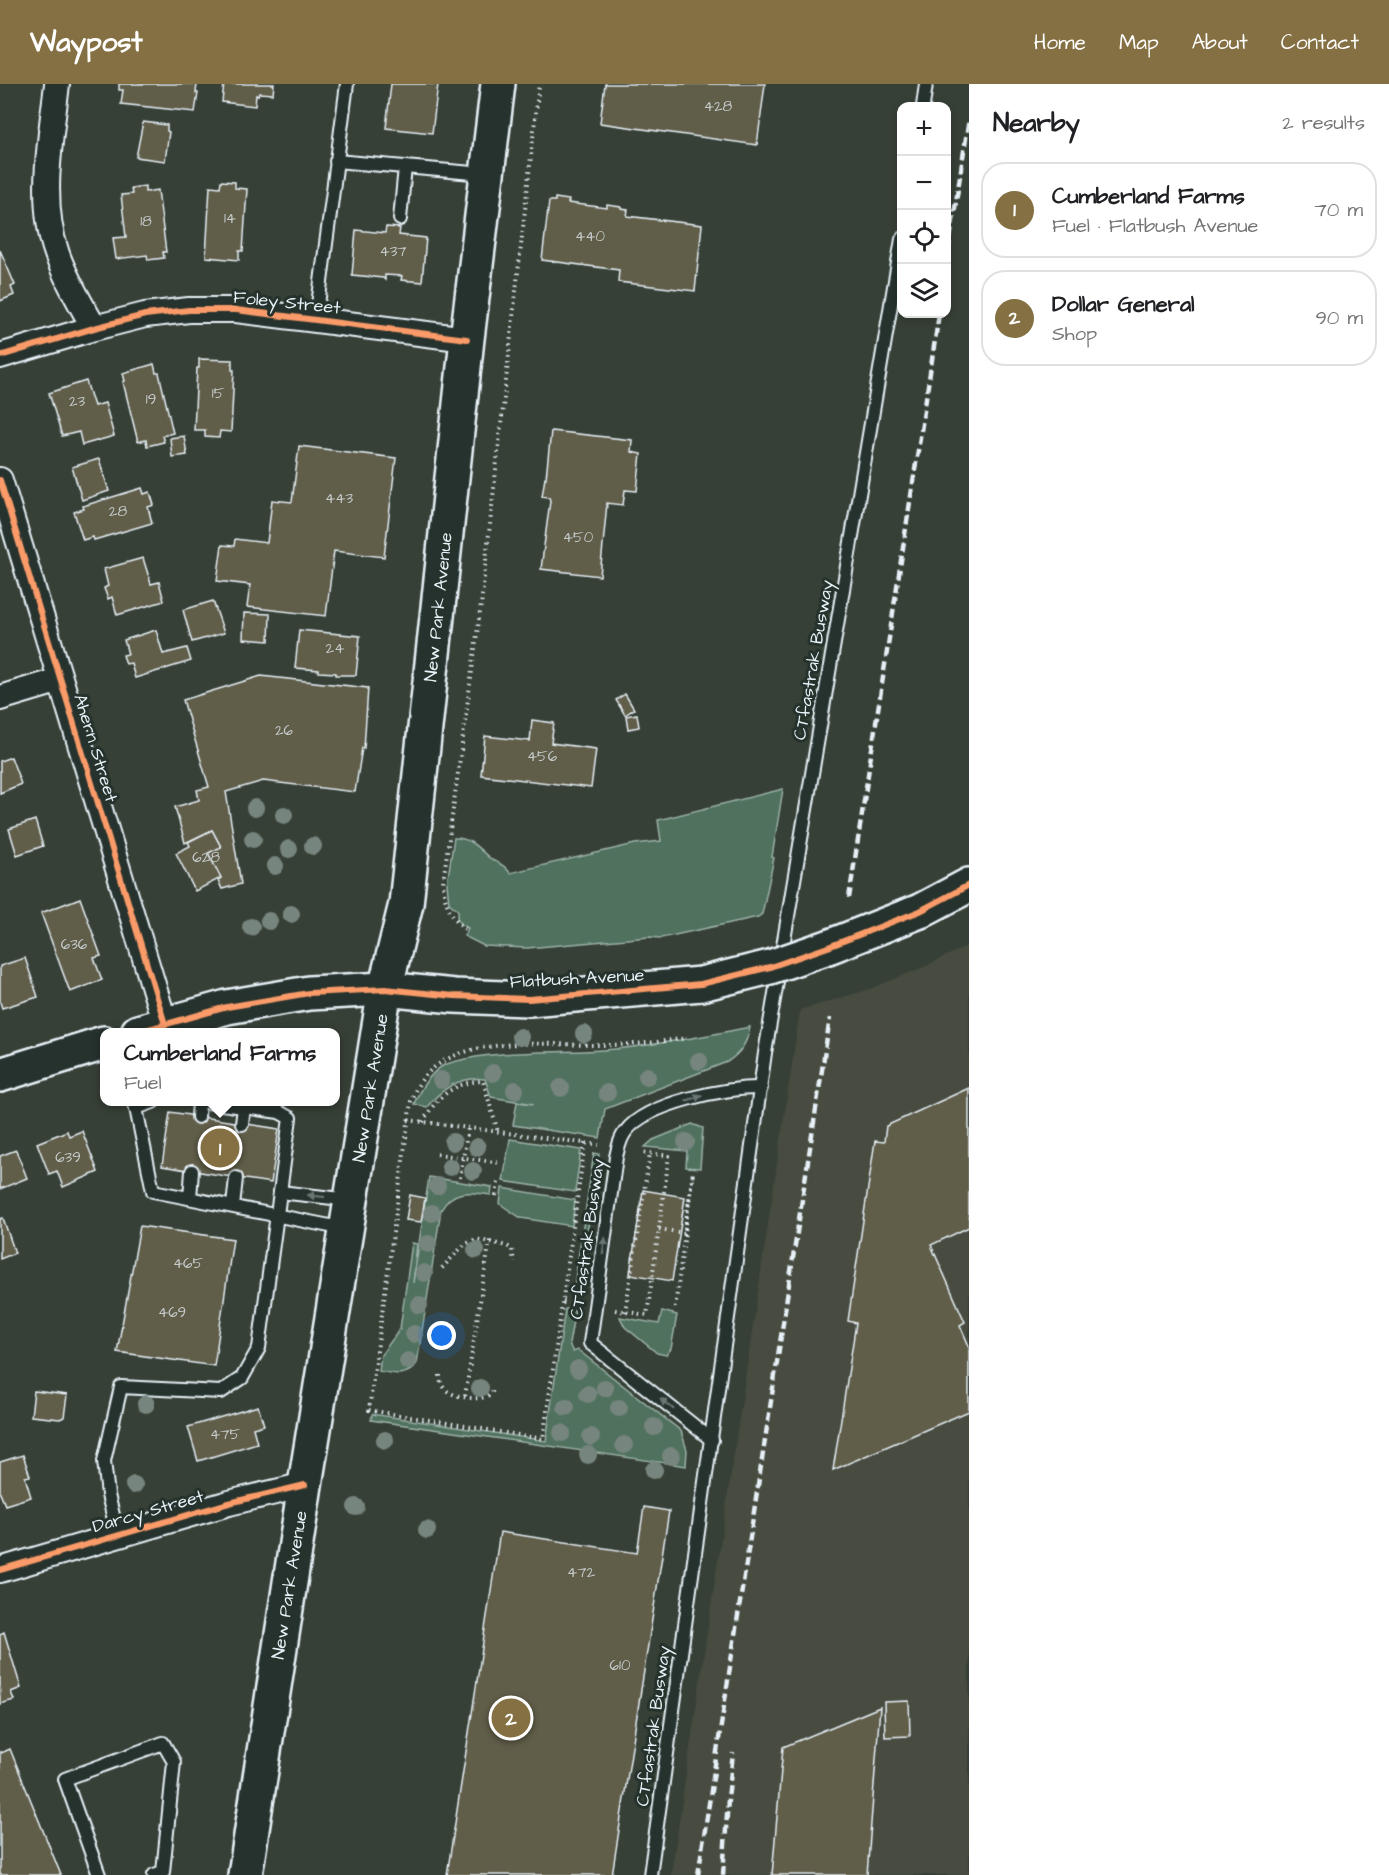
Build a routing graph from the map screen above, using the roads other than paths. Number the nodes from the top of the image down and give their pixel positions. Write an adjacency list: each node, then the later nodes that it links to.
1 (57, 84): 12 (street)
2 (348, 84): 6 (lane)
3 (498, 84): 8 (main road, New Park Avenue)
4 (926, 84): 5 (lane)
5 (924, 102)
6 (336, 161): 7 (lane); 11 (lane)
7 (405, 167): 8 (lane); 9 (lane)
8 (487, 175): 13 (main road, New Park Avenue)
9 (400, 219)
10 (898, 264): 23 (lane, CTfastrak Busway)
11 (316, 320): 12 (street, Foley Street); 13 (street, Foley Street)
12 (94, 328): 14 (street, Foley Street)
13 (467, 339): 19 (main road, New Park Avenue)
14 (0, 356)
15 (0, 480): 16 (street, Ahern Street)
16 (60, 680): 17 (street); 20 (street, Ahern Street)
17 (0, 698)
18 (969, 885): 19 (main road, Flatbush Avenue, bridge)
19 (385, 989): 20 (main road, Flatbush Avenue); 36 (main road, New Park Avenue)
20 (152, 1028)
21 (100, 1045): 22 (main road)
22 (0, 1075)
23 (761, 1088): 37 (lane, CTfastrak Busway); 37 (lane, CTfastrak Busway, one-way to 23)
24 (135, 1106): 33 (lane)
25 (199, 1106): 28 (lane)
26 (238, 1106): 27 (lane)
27 (244, 1107): 29 (lane); 32 (lane)
28 (198, 1117)
29 (242, 1124)
30 (192, 1171): 33 (lane)
31 (236, 1178): 34 (lane)
32 (280, 1192): 35 (lane); 36 (lane, one-way to 32)
33 (190, 1198): 34 (lane)
34 (233, 1206): 35 (lane)
35 (277, 1214): 36 (lane); 39 (lane)
36 (349, 1215): 38 (main road, New Park Avenue)
37 (712, 1440): 44 (lane, CTfastrak Busway)
38 (305, 1485): 39 (street, Darcy Street); 43 (main road, New Park Avenue)
39 (118, 1535): 40 (street, Darcy Street)
40 (0, 1570)
41 (99, 1875): 42 (lane)
42 (154, 1875)
43 (245, 1875)
44 (650, 1875)

